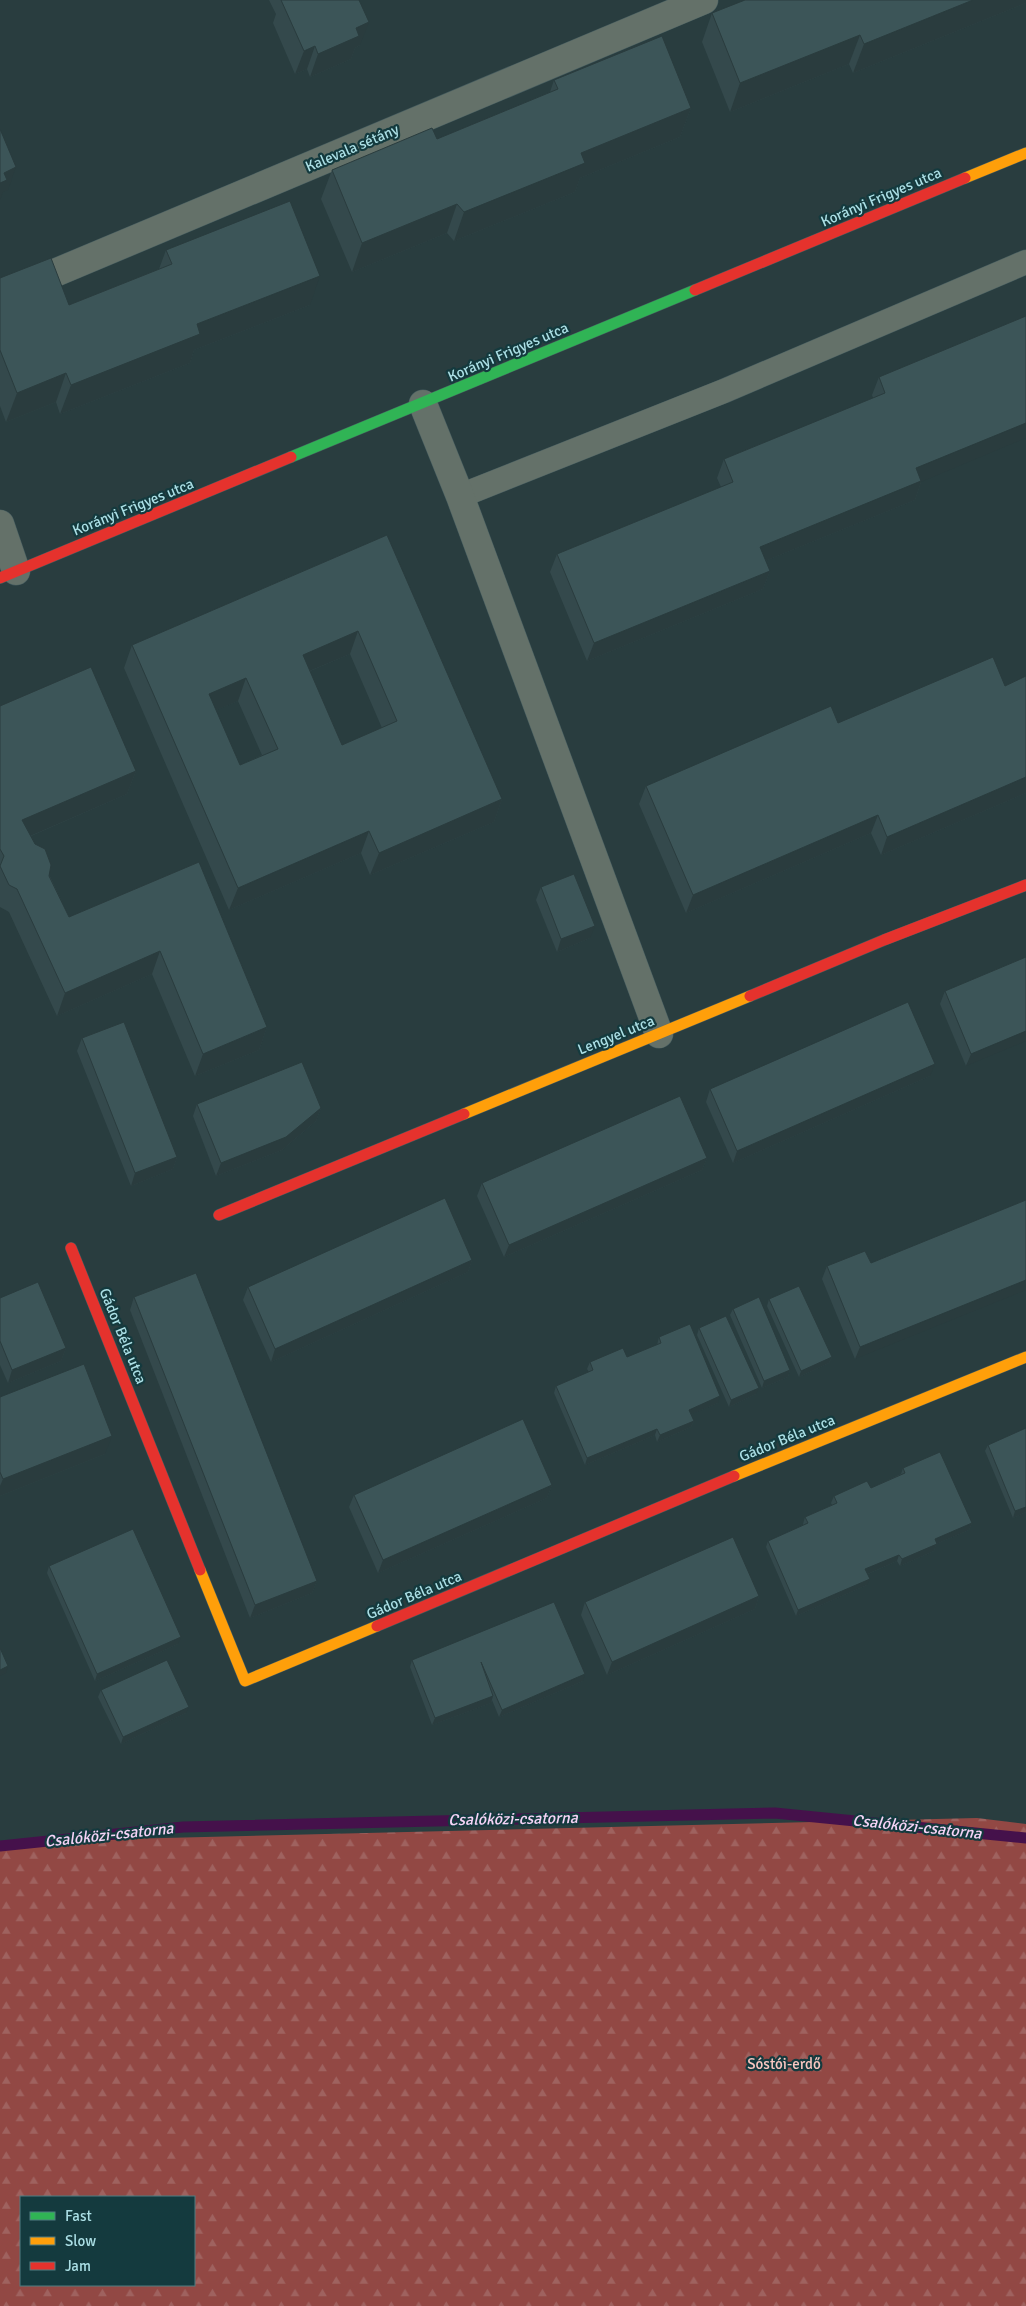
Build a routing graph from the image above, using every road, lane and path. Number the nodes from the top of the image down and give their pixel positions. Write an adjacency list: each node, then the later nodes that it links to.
1 (704, 0): 4 (street, Kalevala sétány)
2 (1026, 153): 5 (street, Korányi Frigyes utca)
3 (1026, 262): 6 (lane)
4 (0, 296)
5 (423, 404): 6 (street); 8 (street, Korányi Frigyes utca)
6 (460, 496): 10 (street)
7 (0, 524): 8 (street)
8 (8, 575)
9 (1026, 885): 10 (street, Lengyel utca)
10 (659, 1034): 11 (street, Lengyel utca)
11 (219, 1215)
12 (71, 1248): 13 (street, Gádor Béla utca)
13 (1026, 1357)

